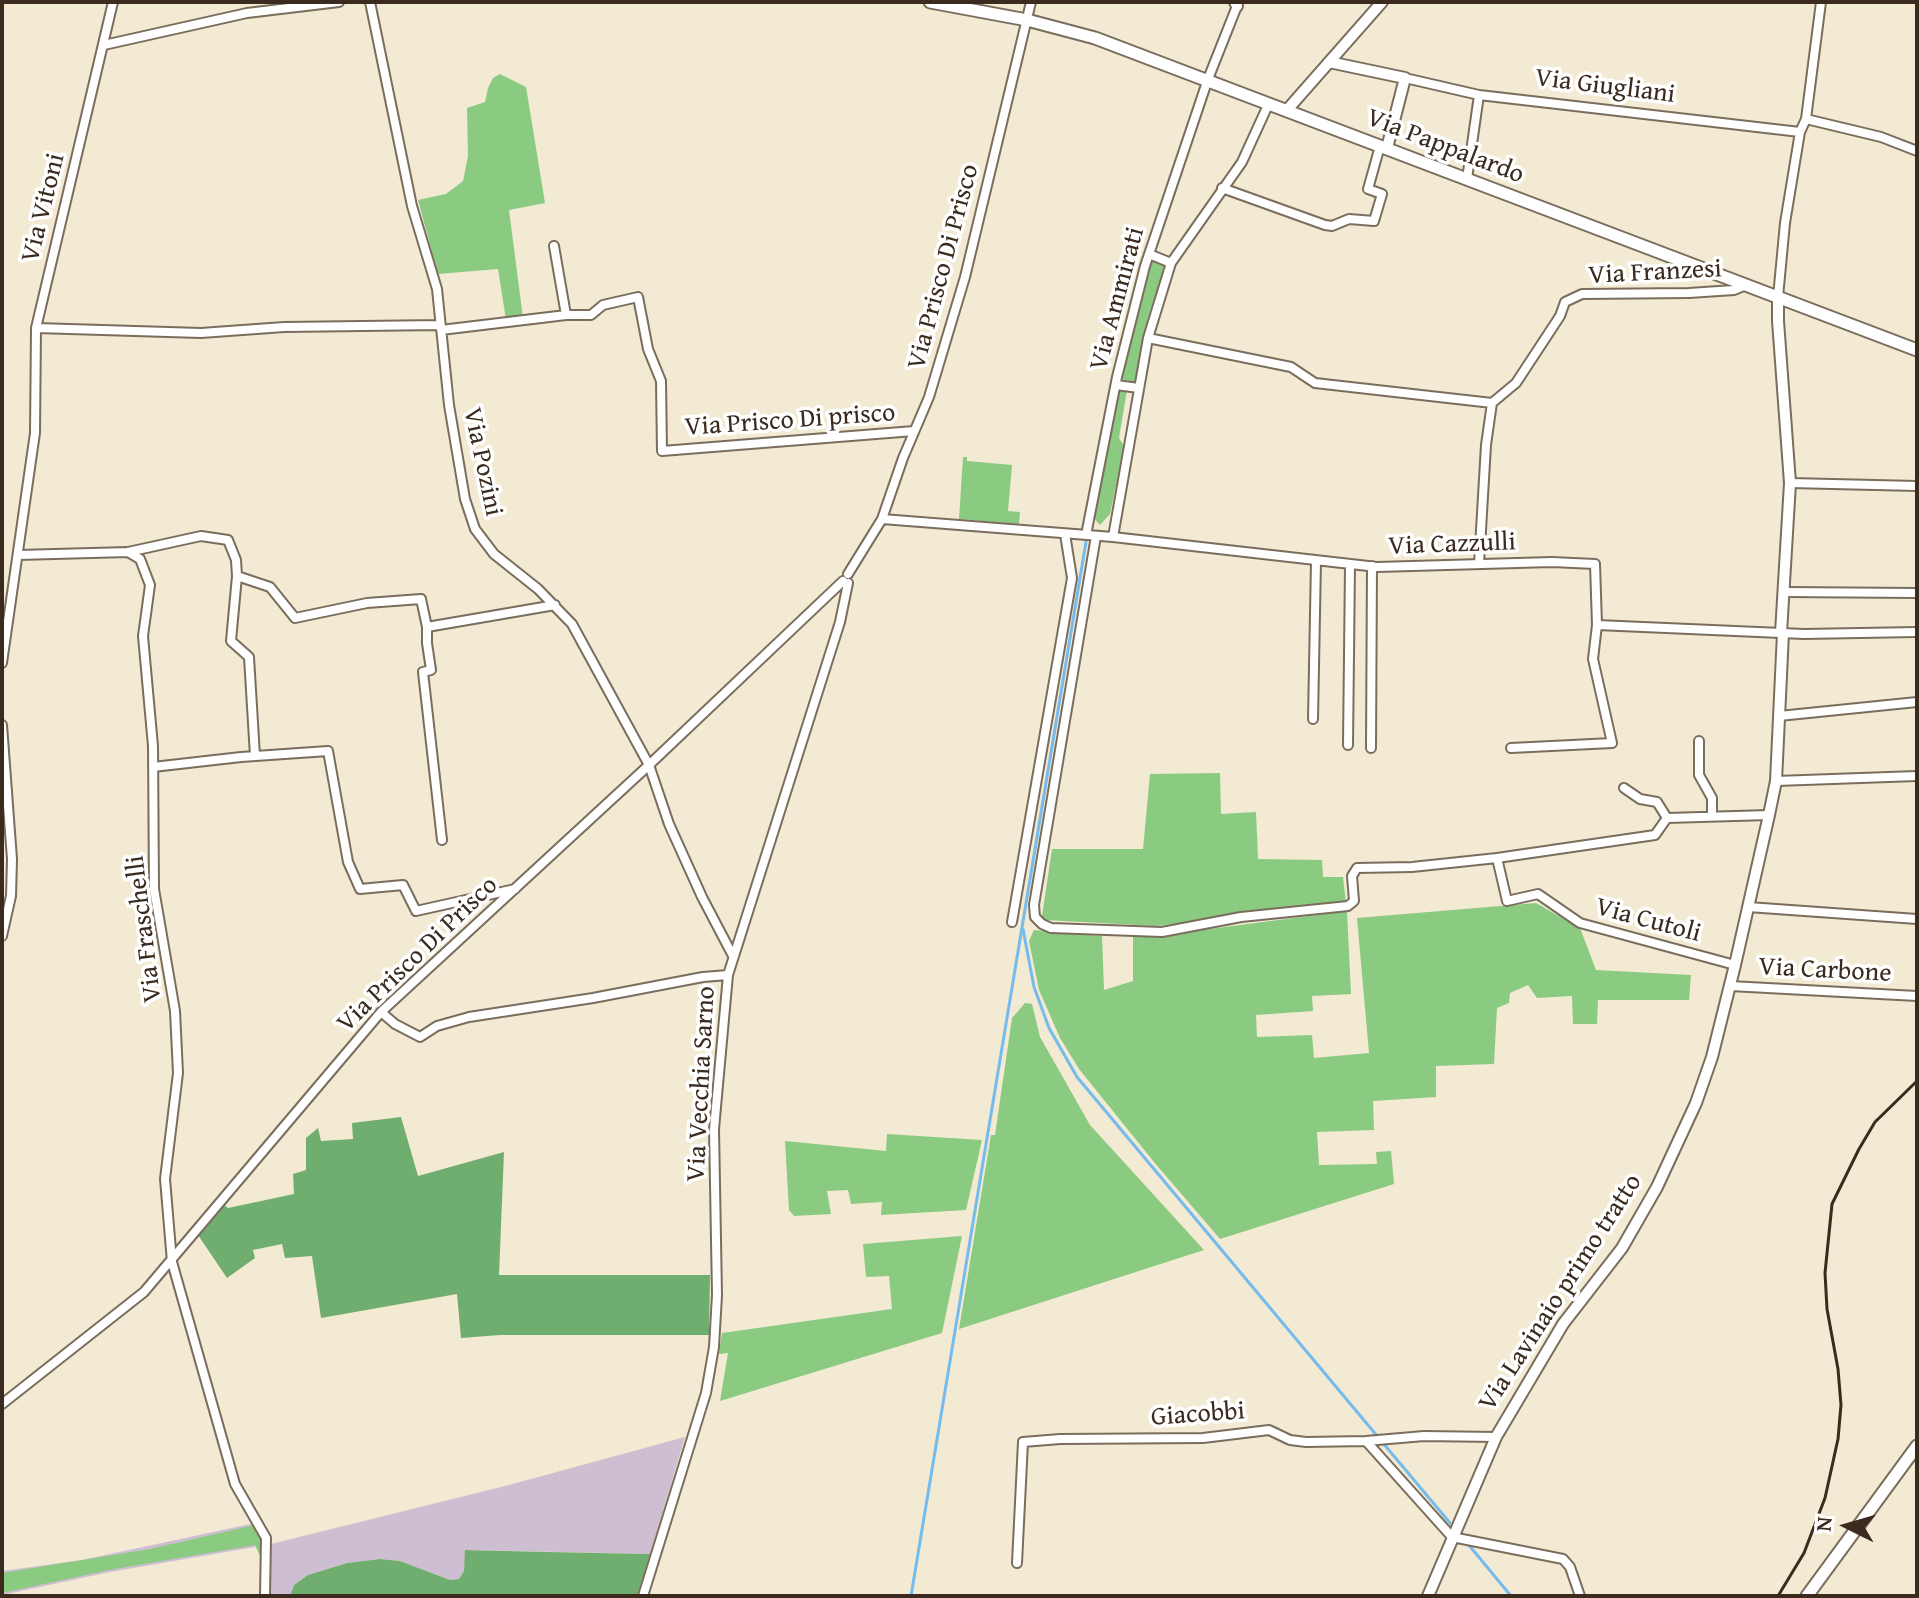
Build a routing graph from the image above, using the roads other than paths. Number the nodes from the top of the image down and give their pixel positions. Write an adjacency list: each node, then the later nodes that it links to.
1 (113, 2): 10 (street, Via Vitoni)
2 (339, 2): 10 (street)
3 (370, 2): 30 (street, Via Pozini)
4 (930, 2): 9 (main road, Via Pappalardo)
5 (1031, 2): 9 (street, Via Prisco Di Prisco)
6 (1382, 2): 11 (street)
7 (1821, 2): 17 (street)
8 (1237, 3): 13 (street, Via Ammirati)
9 (1027, 20): 13 (main road, Via Pappalardo); 36 (street, Via Prisco Di Prisco)
10 (104, 45): 29 (street, Via Vitoni)
11 (1329, 62): 12 (street, Via Giugliani); 16 (street)
12 (1405, 78): 14 (street, Via Giugliani); 19 (street)
13 (1208, 79): 15 (main road, Via Pappalardo); 24 (street, Via Ammirati)
14 (1479, 95): 18 (street, Via Giugliani); 21 (street)
15 (1269, 103): 16 (main road, Via Pappalardo); 22 (street, Via Ammirati)
16 (1287, 110): 19 (main road, Via Pappalardo)
17 (1806, 119): 18 (street); 20 (street)
18 (1800, 132): 27 (street)
19 (1384, 147): 21 (main road, Via Pappalardo); 22 (street)
20 (1917, 151)
21 (1467, 179): 26 (main road, Via Pappalardo)
22 (1222, 188): 25 (street, Via Ammirati)
23 (554, 246): 28 (street)
24 (1149, 254): 25 (street); 33 (street, Via Ammirati)
25 (1171, 263): 31 (street, Via Ammirati)
26 (1747, 285): 27 (main road, Via Pappalardo); 35 (street, Via Franzesi)
27 (1778, 297): 32 (main road, Via Pappalardo); 37 (street, Via Lavinaio primo tratto)
28 (566, 315): 30 (street); 36 (street, Via Prisco Di prisco)
29 (36, 328): 30 (street); 45 (street, Via Vitoni)
30 (440, 328): 54 (street, Via Pozini)
31 (1148, 338): 34 (street, Via Ammirati); 35 (street)
32 (1917, 350)
33 (1116, 385): 34 (street); 41 (street, Via Ammirati)
34 (1139, 388): 43 (street, Via Ammirati)
35 (1492, 403): 47 (street)
36 (914, 431): 39 (street, Via Prisco Di Prisco)
37 (1790, 483): 38 (street); 52 (street, Via Lavinaio primo tratto)
38 (1917, 486)
39 (882, 519): 40 (street, Via Cazzulli); 51 (street, Via Prisco Di Prisco)
40 (1065, 534): 41 (street, Via Cazzulli); 83 (street)
41 (1086, 535): 42 (street, Via Cazzulli)
42 (1096, 536): 43 (street, Via Cazzulli); 79 (street)
43 (1113, 537): 46 (street, Via Cazzulli)
44 (128, 552): 45 (street); 50 (street); 70 (street, Via Fraschelli)
45 (18, 555): 59 (street, Via Vitoni)
46 (1316, 561): 48 (street, Via Cazzulli); 62 (street)
47 (1479, 564): 49 (street, Via Cazzulli); 55 (street, Via Cazzulli)
48 (1350, 565): 49 (street, Via Cazzulli); 65 (street)
49 (1372, 566): 66 (street)
50 (237, 576): 56 (street); 68 (street)
51 (846, 579): 69 (street, Via Prisco Di Prisco); 85 (street, Via Vecchia Sarno)
52 (1784, 592): 53 (street); 58 (street, Via Lavinaio primo tratto)
53 (1917, 593)
54 (555, 605): 56 (street); 69 (street, Via Pozini)
55 (1597, 625): 58 (street); 67 (street)
56 (427, 627): 77 (street)
57 (1917, 632): 58 (street)
58 (1782, 633): 61 (street, Via Lavinaio primo tratto)
59 (2, 663)
60 (1917, 702): 61 (street)
61 (1779, 716): 72 (street, Via Lavinaio primo tratto)
62 (1313, 719)
63 (2, 725): 78 (street)
64 (1699, 741): 75 (street)
65 (1348, 745)
66 (1371, 748)
67 (1511, 748)
68 (255, 756): 70 (street); 80 (street)
69 (649, 765): 80 (street, Via Prisco Di Prisco); 85 (street, Via Pozini)
70 (153, 767): 91 (street, Via Fraschelli)
71 (1917, 776): 72 (street)
72 (1776, 781): 74 (street, Via Lavinaio primo tratto)
73 (1624, 788): 76 (street)
74 (1769, 815): 75 (street); 81 (street, Via Lavinaio primo tratto)
75 (1712, 816): 76 (street)
76 (1667, 818): 79 (street)
77 (442, 840)
78 (6, 842): 84 (street)
79 (1497, 858): 86 (street, Via Cutoli)
80 (516, 889): 90 (street, Via Prisco Di Prisco)
81 (1748, 907): 82 (street); 86 (street, Via Lavinaio primo tratto)
82 (1917, 919)
83 (1012, 922)
84 (2, 936)
85 (733, 956): 87 (street, Via Vecchia Sarno)
86 (1735, 965): 88 (street, Via Lavinaio primo tratto)
87 (728, 975): 90 (street); 99 (street, Via Vecchia Sarno)
88 (1730, 986): 89 (street, Via Carbone); 93 (street, Via Lavinaio primo tratto)
89 (1917, 996)
90 (381, 1012): 91 (street, Via Prisco Di Prisco)
91 (172, 1262): 92 (street, Via Prisco Di Prisco); 98 (street, Via Fraschelli)
92 (2, 1404)
93 (1496, 1437): 94 (street); 96 (street, Via Lavinaio primo tratto)
94 (1370, 1441): 96 (street); 97 (street, Giacobbi)
95 (1917, 1446): 102 (main road)
96 (1452, 1537): 100 (street, Via Lavinaio primo tratto); 101 (street)
97 (1017, 1563)
98 (265, 1596)
99 (643, 1596)
100 (1428, 1596)
101 (1580, 1596)
102 (1807, 1596)

